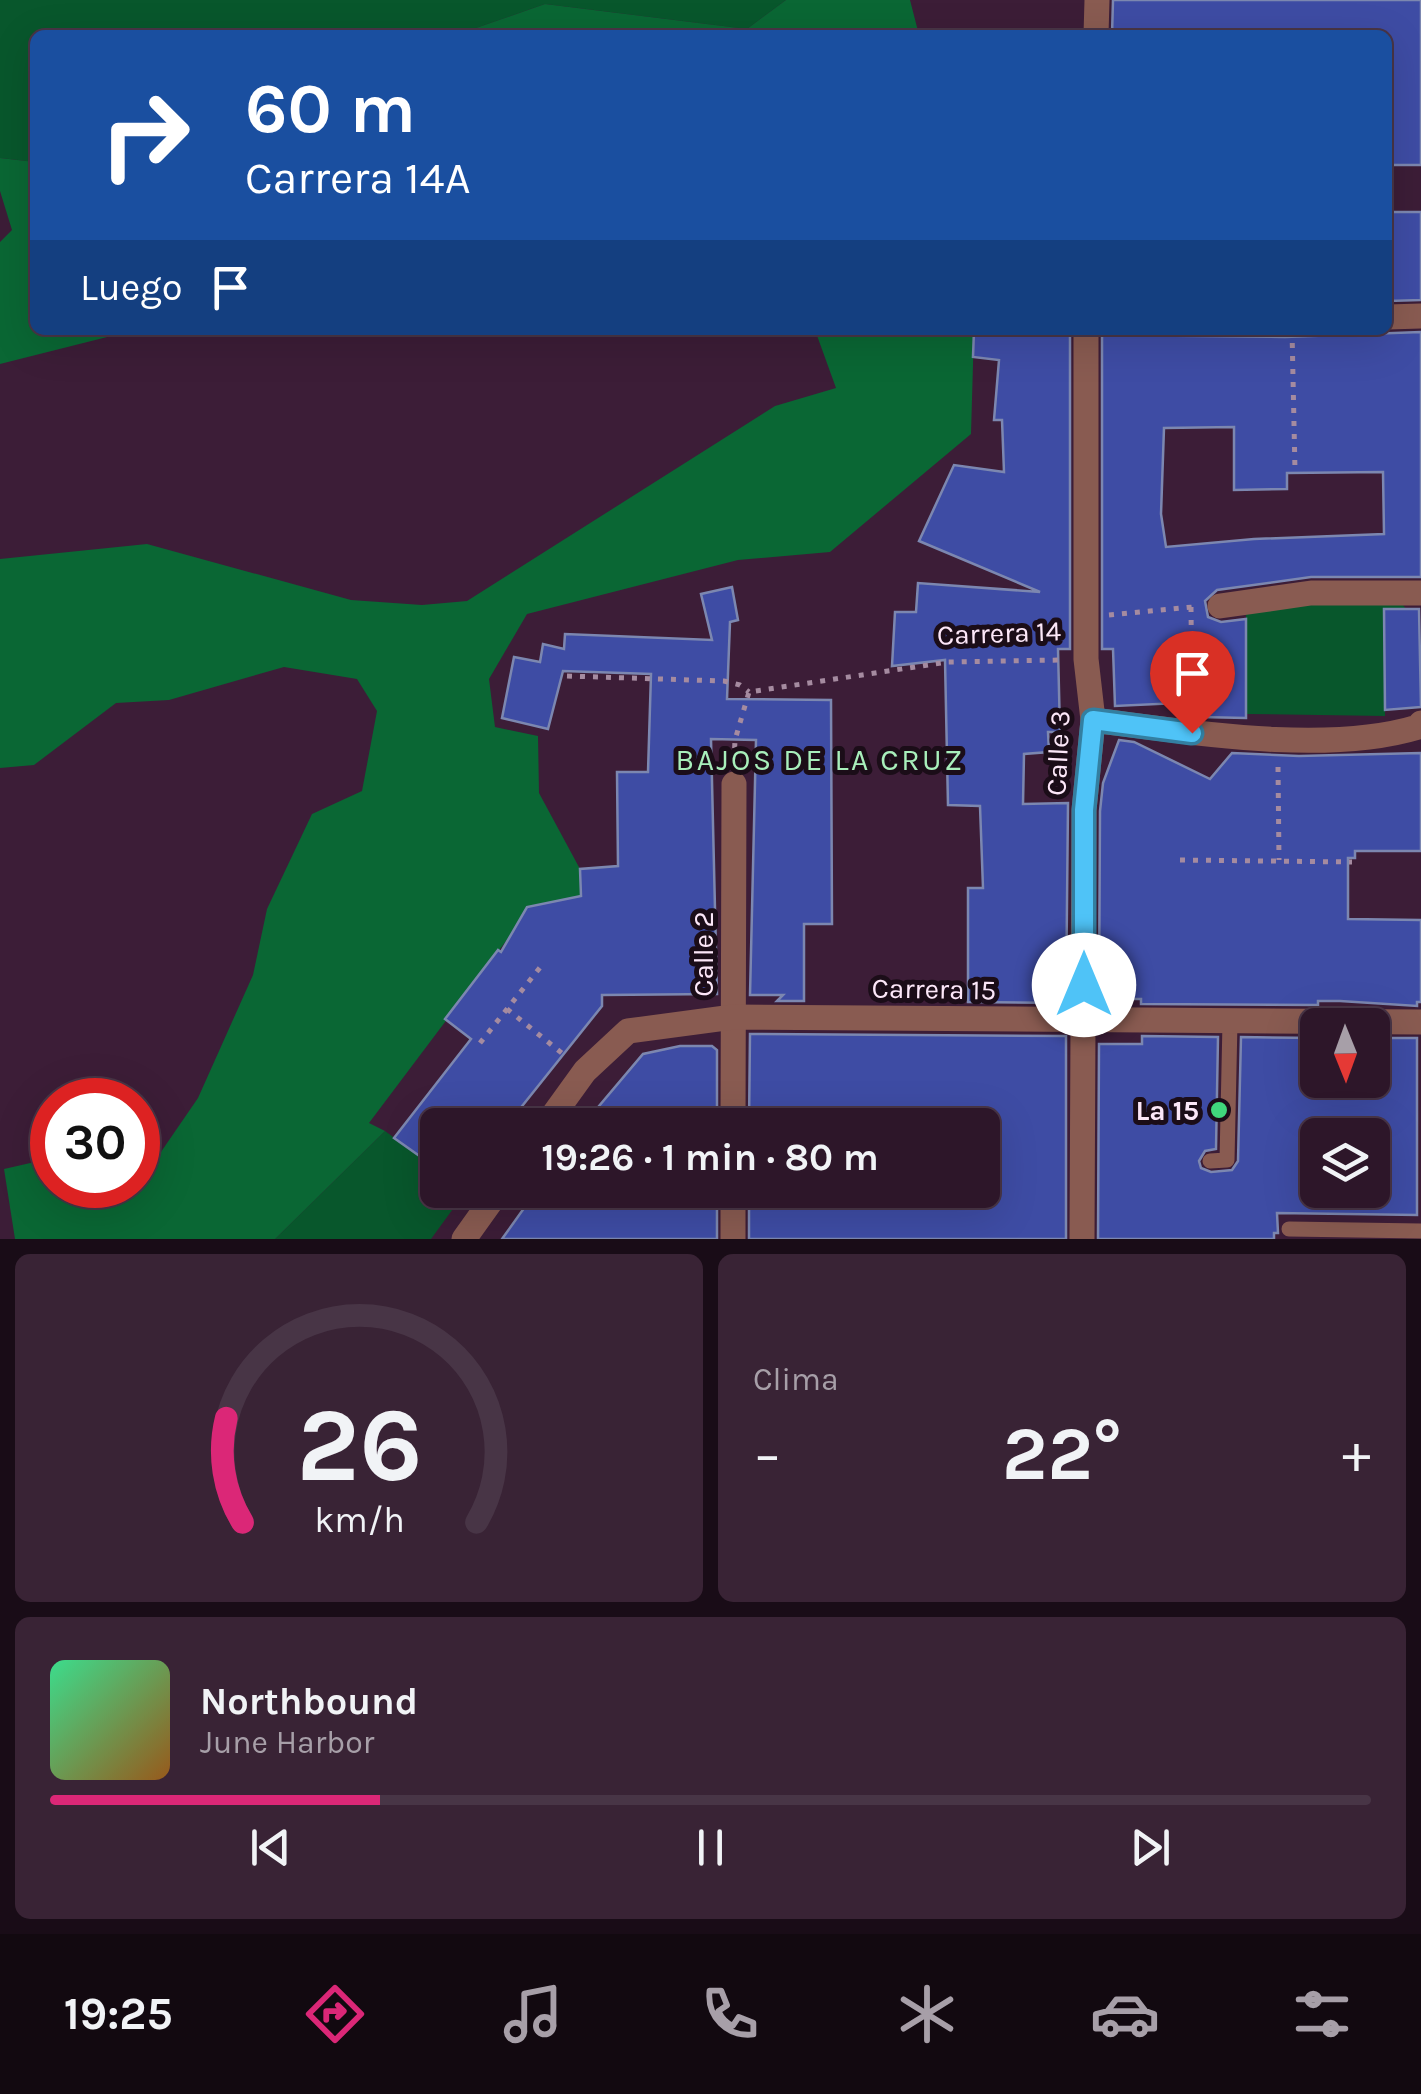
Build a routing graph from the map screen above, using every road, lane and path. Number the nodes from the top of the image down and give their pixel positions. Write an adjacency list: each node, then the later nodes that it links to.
1 (1097, 0): 2 (street)
2 (1096, 30)
3 (1392, 316): 4 (street)
4 (1421, 316)
5 (1086, 335): 11 (street, Calle 3)
6 (1292, 335): 7 (path)
7 (1295, 471)
8 (1421, 592): 9 (street)
9 (1220, 606)
10 (1102, 616): 16 (path, Carrera 14)
11 (1086, 659): 13 (path, Carrera 14); 14 (street, Calle 3)
12 (567, 676): 13 (path)
13 (749, 692): 18 (path)
14 (1093, 720): 16 (street); 25 (street, Calle 3)
15 (1421, 723): 17 (street)
16 (1192, 733): 17 (street)
17 (1277, 739): 20 (path)
18 (734, 784): 24 (street, Calle 2)
19 (1180, 860): 20 (path)
20 (1278, 860): 21 (path)
21 (1352, 862)
22 (542, 964): 23 (path)
23 (507, 1009): 28 (path); 29 (path)
24 (733, 1017): 25 (street, Carrera 15); 29 (street, Carrera 15); 31 (street, Calle 2)
25 (1084, 1020): 26 (street, Carrera 15); 39 (street, Calle 3)
26 (1230, 1022): 27 (street, Carrera 15); 32 (lane)
27 (1421, 1022)
28 (480, 1043)
29 (585, 1072): 30 (street)
30 (559, 1108)
31 (733, 1108)
32 (1210, 1161)
33 (486, 1208): 37 (street)
34 (733, 1208): 38 (street)
35 (1289, 1229): 36 (lane)
36 (1421, 1231)
37 (464, 1239)
38 (733, 1239)
39 (1082, 1239)

